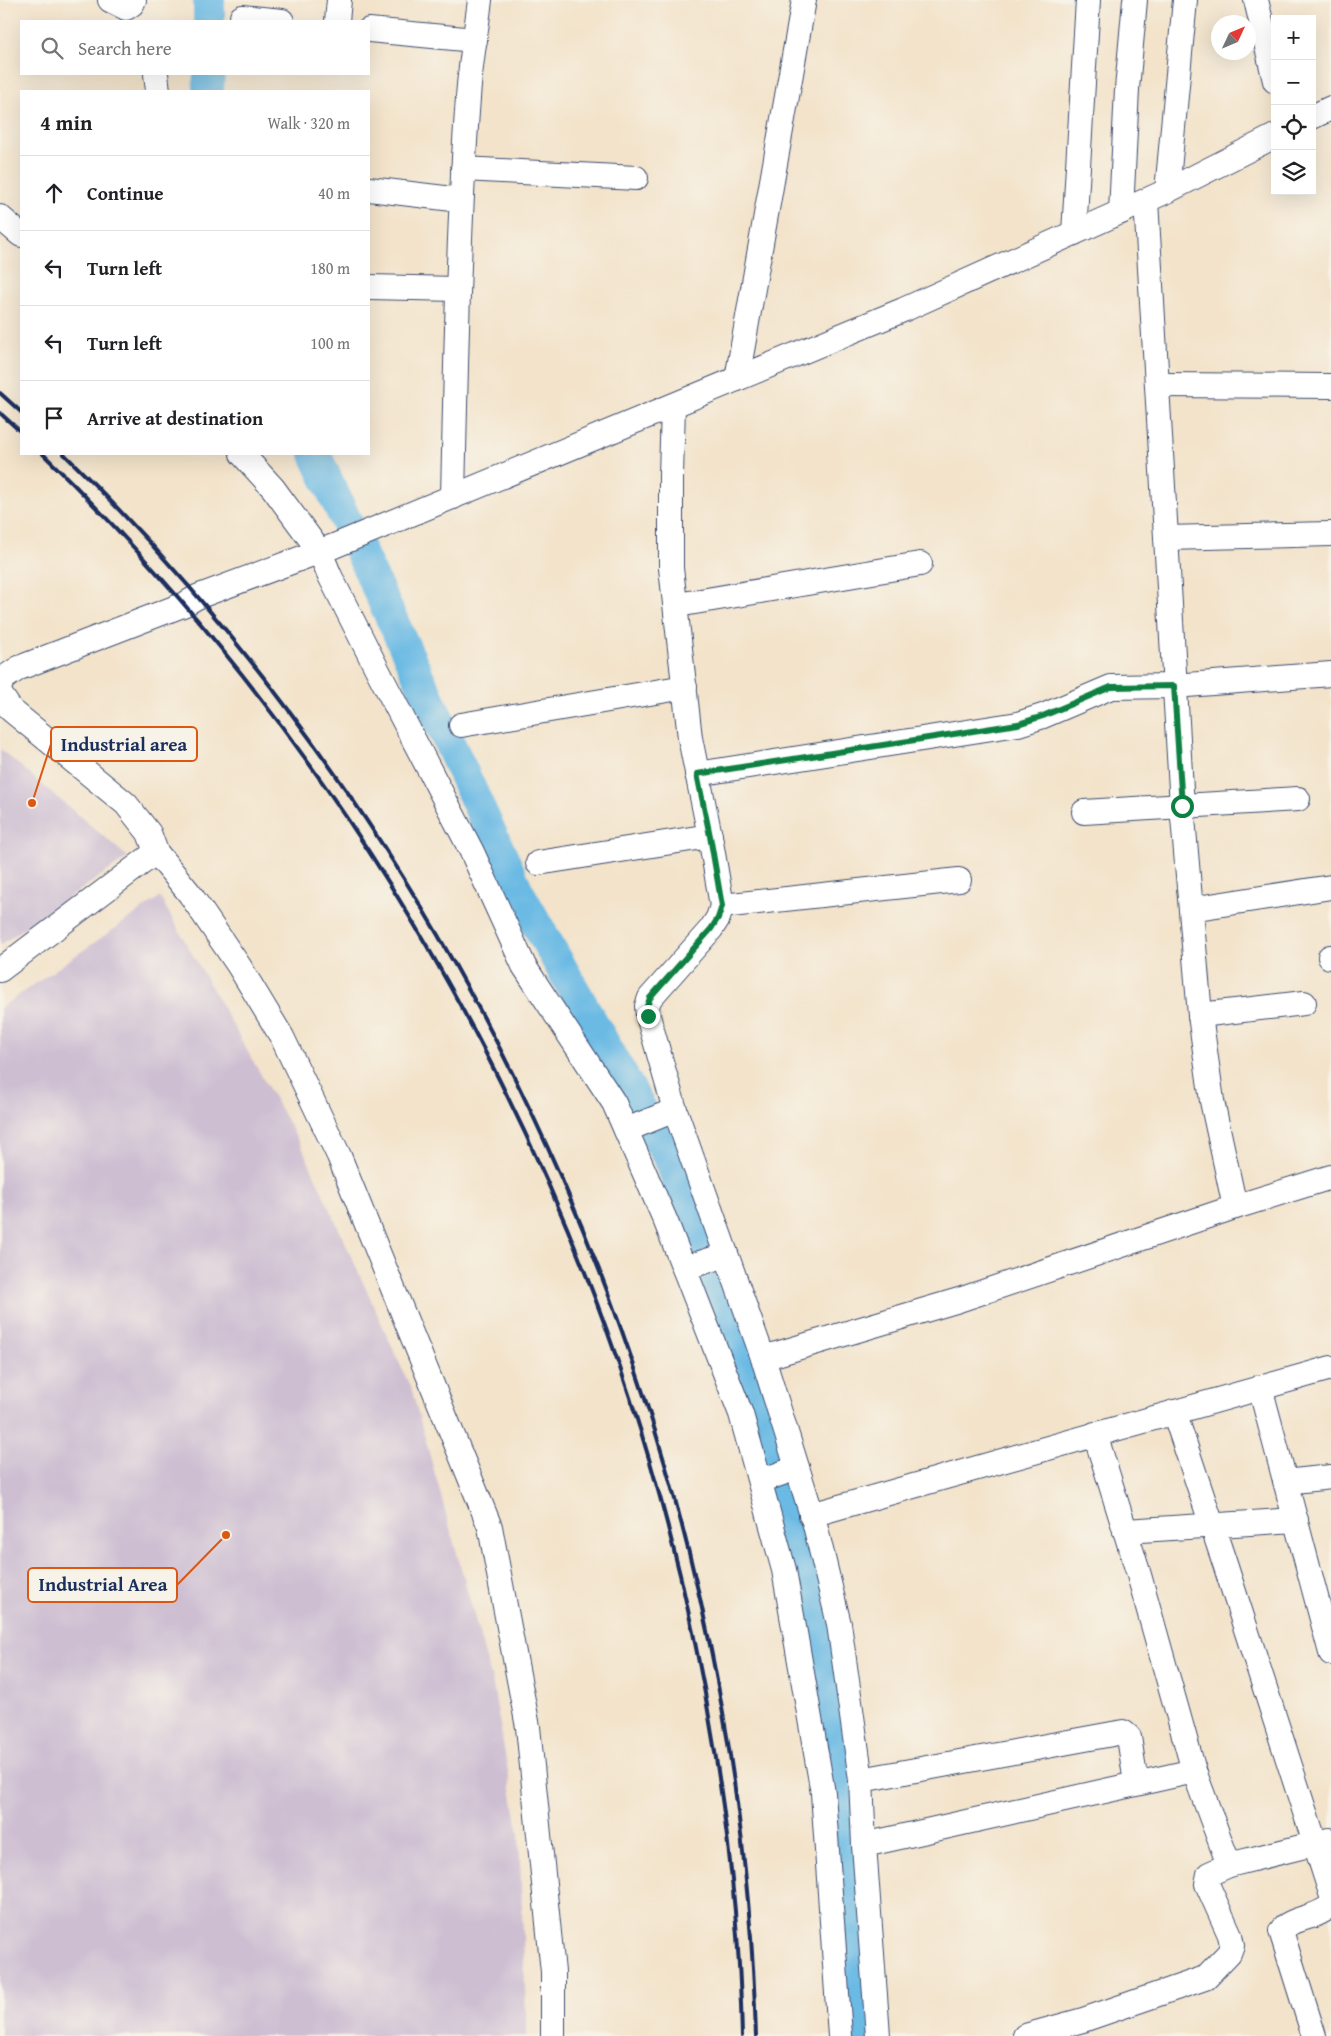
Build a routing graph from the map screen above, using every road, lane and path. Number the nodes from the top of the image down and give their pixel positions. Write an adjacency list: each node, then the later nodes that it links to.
1 (110, 0): 2 (street)
2 (134, 0)
3 (339, 0): 12 (street)
4 (480, 0): 14 (street)
5 (804, 0): 32 (street)
6 (1088, 0): 28 (street)
7 (1135, 0): 26 (street)
8 (1186, 0): 24 (street)
9 (1256, 0): 15 (street)
10 (242, 17): 11 (street)
11 (272, 20)
12 (337, 20)
13 (370, 30): 14 (street)
14 (475, 40): 21 (street)
15 (1271, 64)
16 (156, 75): 17 (street)
17 (158, 90)
18 (1331, 108): 19 (street)
19 (1316, 115)
20 (1271, 138): 24 (street)
21 (463, 169): 22 (street); 25 (street)
22 (636, 178)
23 (370, 189): 25 (street)
24 (1156, 196): 26 (street); 33 (street)
25 (462, 200): 31 (street)
26 (1121, 212): 28 (street)
27 (0, 217): 29 (street)
28 (1074, 233): 32 (street)
29 (20, 234)
30 (370, 287): 31 (street)
31 (457, 289): 37 (street)
32 (737, 379): 35 (street)
33 (1157, 385): 34 (street); 39 (street)
34 (1331, 386)
35 (673, 406): 37 (street); 42 (street)
36 (243, 455): 40 (street)
37 (453, 497): 40 (street)
38 (1331, 534): 39 (street)
39 (1166, 538): 45 (street)
40 (327, 549): 44 (street); 64 (street)
41 (920, 564): 42 (street)
42 (677, 606): 46 (street)
43 (1331, 674): 45 (street)
44 (0, 685)
45 (1174, 686): 49 (street); 51 (street)
46 (685, 687): 48 (street); 49 (street)
47 (0, 694): 54 (street)
48 (461, 725)
49 (697, 774): 53 (street)
50 (1298, 799): 51 (street)
51 (1182, 806): 52 (street); 59 (street)
52 (1084, 812)
53 (710, 836): 55 (street); 58 (street)
54 (156, 852): 60 (street); 92 (street)
55 (538, 863)
56 (959, 880): 58 (street)
57 (1331, 887): 59 (street)
58 (722, 906): 63 (street)
59 (1191, 908): 62 (street)
60 (0, 970)
61 (1304, 1003): 62 (street)
62 (1200, 1014): 66 (street)
63 (675, 1110): 64 (street); 67 (street)
64 (626, 1130): 68 (street)
65 (1331, 1178): 66 (street)
66 (1235, 1207): 69 (street)
67 (726, 1255): 68 (street); 69 (street)
68 (684, 1268): 76 (street)
69 (763, 1358): 74 (street)
70 (1331, 1368): 71 (street)
71 (1260, 1387): 72 (street); 77 (street)
72 (1174, 1412): 73 (street); 80 (street)
73 (1095, 1434): 78 (street); 81 (street)
74 (797, 1468): 76 (street); 78 (street)
75 (1331, 1477): 77 (street)
76 (760, 1481): 93 (street)
77 (1285, 1482): 79 (street)
78 (812, 1515): 85 (street)
79 (1296, 1520): 80 (street); 82 (street)
80 (1212, 1527): 81 (street); 87 (street)
81 (1125, 1531): 84 (street)
82 (1326, 1616): 83 (street)
83 (1331, 1653)
84 (1194, 1771): 86 (street); 89 (street)
85 (861, 1780): 86 (street); 88 (street)
86 (1136, 1784): 88 (street)
87 (1324, 1842): 89 (street); 90 (street)
88 (864, 1845): 94 (street)
89 (1229, 1865): 95 (street)
90 (1331, 1893)
91 (1331, 1905): 96 (street)
92 (553, 2036)
93 (840, 2036)
94 (878, 2036)
95 (1025, 2036)
96 (1314, 2036)

